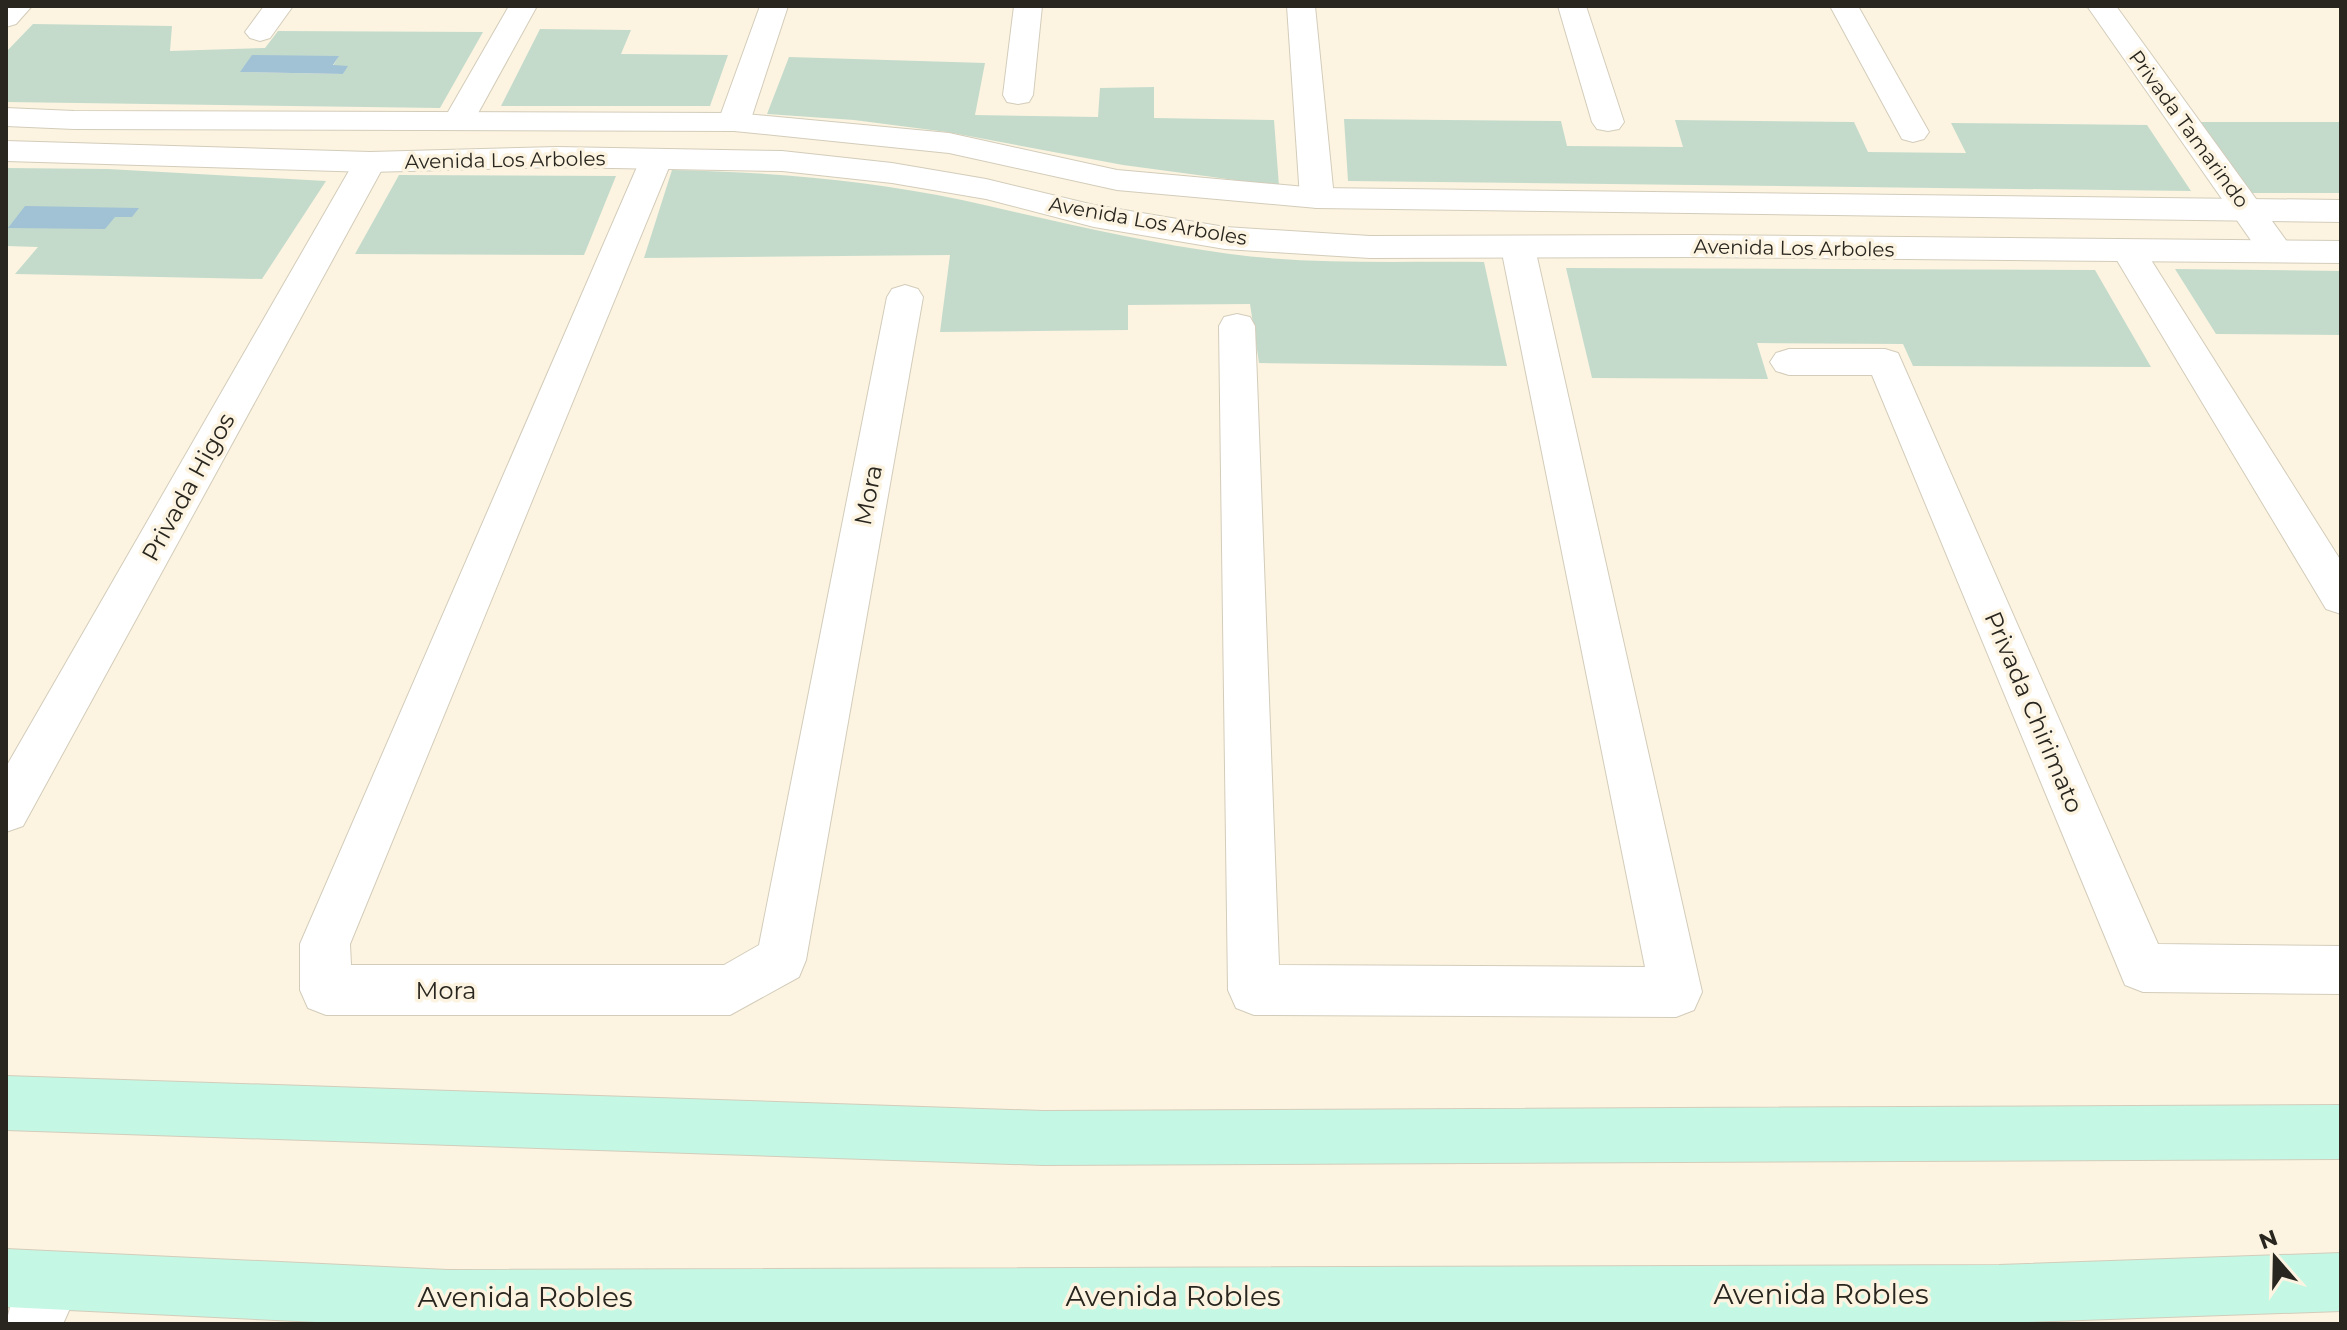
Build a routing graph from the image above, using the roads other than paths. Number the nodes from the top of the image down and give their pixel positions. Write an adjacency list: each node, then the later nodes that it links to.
1 (18, 6): 10 (street)
2 (279, 6): 11 (street)
3 (523, 6): 14 (street)
4 (774, 6): 17 (street)
5 (1028, 6): 12 (street)
6 (1301, 6): 26 (street)
7 (1572, 6): 18 (street)
8 (1844, 6): 19 (street)
9 (2101, 6): 28 (street, Privada Tamarindo)
10 (6, 18)
11 (260, 32)
12 (1018, 95)
13 (6, 117): 15 (street, Avenida Los Arboles)
14 (460, 119): 15 (street, Avenida Los Arboles); 16 (street, Avenida Los Arboles)
15 (74, 120): 21 (street)
16 (575, 122): 17 (street, Avenida Los Arboles); 22 (street)
17 (734, 122): 25 (street, Avenida Los Arboles)
18 (1608, 122)
19 (1913, 132)
20 (6, 151): 21 (street, Avenida Los Arboles)
21 (51, 151): 24 (street, Avenida Los Arboles)
22 (557, 157): 23 (street, Avenida Los Arboles); 24 (street, Avenida Los Arboles)
23 (656, 160): 30 (street, Avenida Los Arboles); 36 (street, Mora)
24 (370, 162): 40 (street, Privada Higos)
25 (1117, 180): 26 (street, Avenida Los Arboles); 30 (street)
26 (1317, 198): 27 (street, Avenida Los Arboles)
27 (1683, 204): 28 (street, Avenida Los Arboles); 31 (street)
28 (2246, 209): 29 (street, Avenida Los Arboles); 33 (street, Privada Tamarindo)
29 (2341, 211)
30 (1094, 216): 32 (street, Avenida Los Arboles)
31 (1694, 246): 32 (street, Avenida Los Arboles); 34 (street, Avenida Los Arboles)
32 (1518, 248): 37 (street)
33 (2276, 251): 34 (street, Avenida Los Arboles); 35 (street, Avenida Los Arboles)
34 (2129, 252): 39 (street)
35 (2341, 252)
36 (905, 297)
37 (1237, 326)
38 (1789, 362): 41 (street, Privada Chirimato)
39 (2341, 597)
40 (6, 811)
41 (2341, 970)
42 (6, 1103): 43 (main road)
43 (2341, 1132)
44 (2341, 1282): 46 (main road, Avenida Robles)
45 (30, 1294): 47 (main road, Avenida Robles)
46 (2109, 1307): 47 (main road, Avenida Robles)
47 (2005, 1309)

